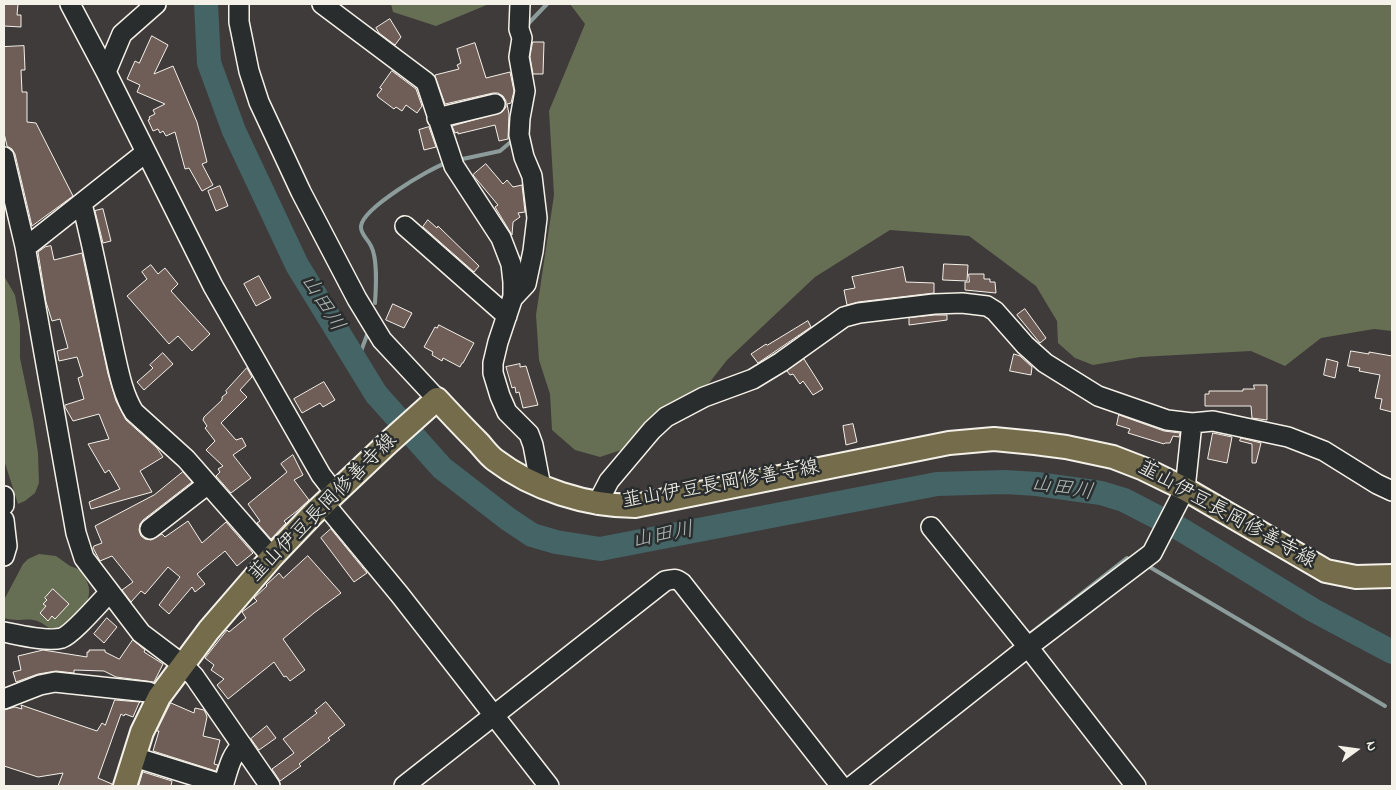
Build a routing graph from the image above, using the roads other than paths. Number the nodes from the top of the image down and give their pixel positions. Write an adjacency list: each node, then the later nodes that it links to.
1 (70, 4): 6 (street)
2 (156, 4): 6 (street)
3 (239, 4): 15 (street)
4 (322, 4): 8 (street)
5 (520, 4): 14 (street)
6 (106, 72): 9 (street)
7 (495, 104): 8 (street)
8 (437, 118): 14 (street)
9 (146, 153): 11 (street); 22 (street)
10 (4, 157): 13 (street)
11 (82, 204): 13 (street); 17 (street)
12 (405, 226): 14 (street)
13 (24, 246): 31 (street)
14 (509, 307): 18 (street)
15 (433, 403): 18 (main road, 韮山伊豆長岡修善寺線); 22 (main road, 韮山伊豆長岡修善寺線)
16 (1192, 422): 19 (street); 20 (street); 23 (street)
17 (208, 484): 27 (street); 29 (street)
18 (541, 487): 23 (main road, 韮山伊豆長岡修善寺線)
19 (1185, 489): 23 (main road, 韮山伊豆長岡修善寺線); 30 (main road, 韮山伊豆長岡修善寺線); 33 (street)
20 (1392, 491)
21 (4, 496): 24 (street)
22 (330, 498): 29 (main road, 韮山伊豆長岡修善寺線); 37 (street)
23 (597, 504)
24 (4, 505)
25 (4, 520): 28 (street)
26 (931, 527): 33 (street)
27 (150, 529)
28 (4, 556)
29 (272, 557): 34 (main road, 韮山伊豆長岡修善寺線)
30 (1392, 576)
31 (110, 592): 32 (street); 34 (street)
32 (4, 632)
33 (1028, 647): 46 (street); 47 (street)
34 (182, 664): 35 (main road, 韮山伊豆長岡修善寺線); 38 (street)
35 (159, 697): 36 (street); 39 (main road, 韮山伊豆長岡修善寺線)
36 (4, 699)
37 (493, 716): 43 (street); 44 (street); 45 (street)
38 (242, 745): 41 (street); 42 (street)
39 (134, 757): 40 (main road, 韮山伊豆長岡修善寺線); 41 (street)
40 (125, 786)
41 (224, 786)
42 (270, 786)
43 (404, 786)
44 (549, 786)
45 (841, 786)
46 (852, 786)
47 (1136, 786)

